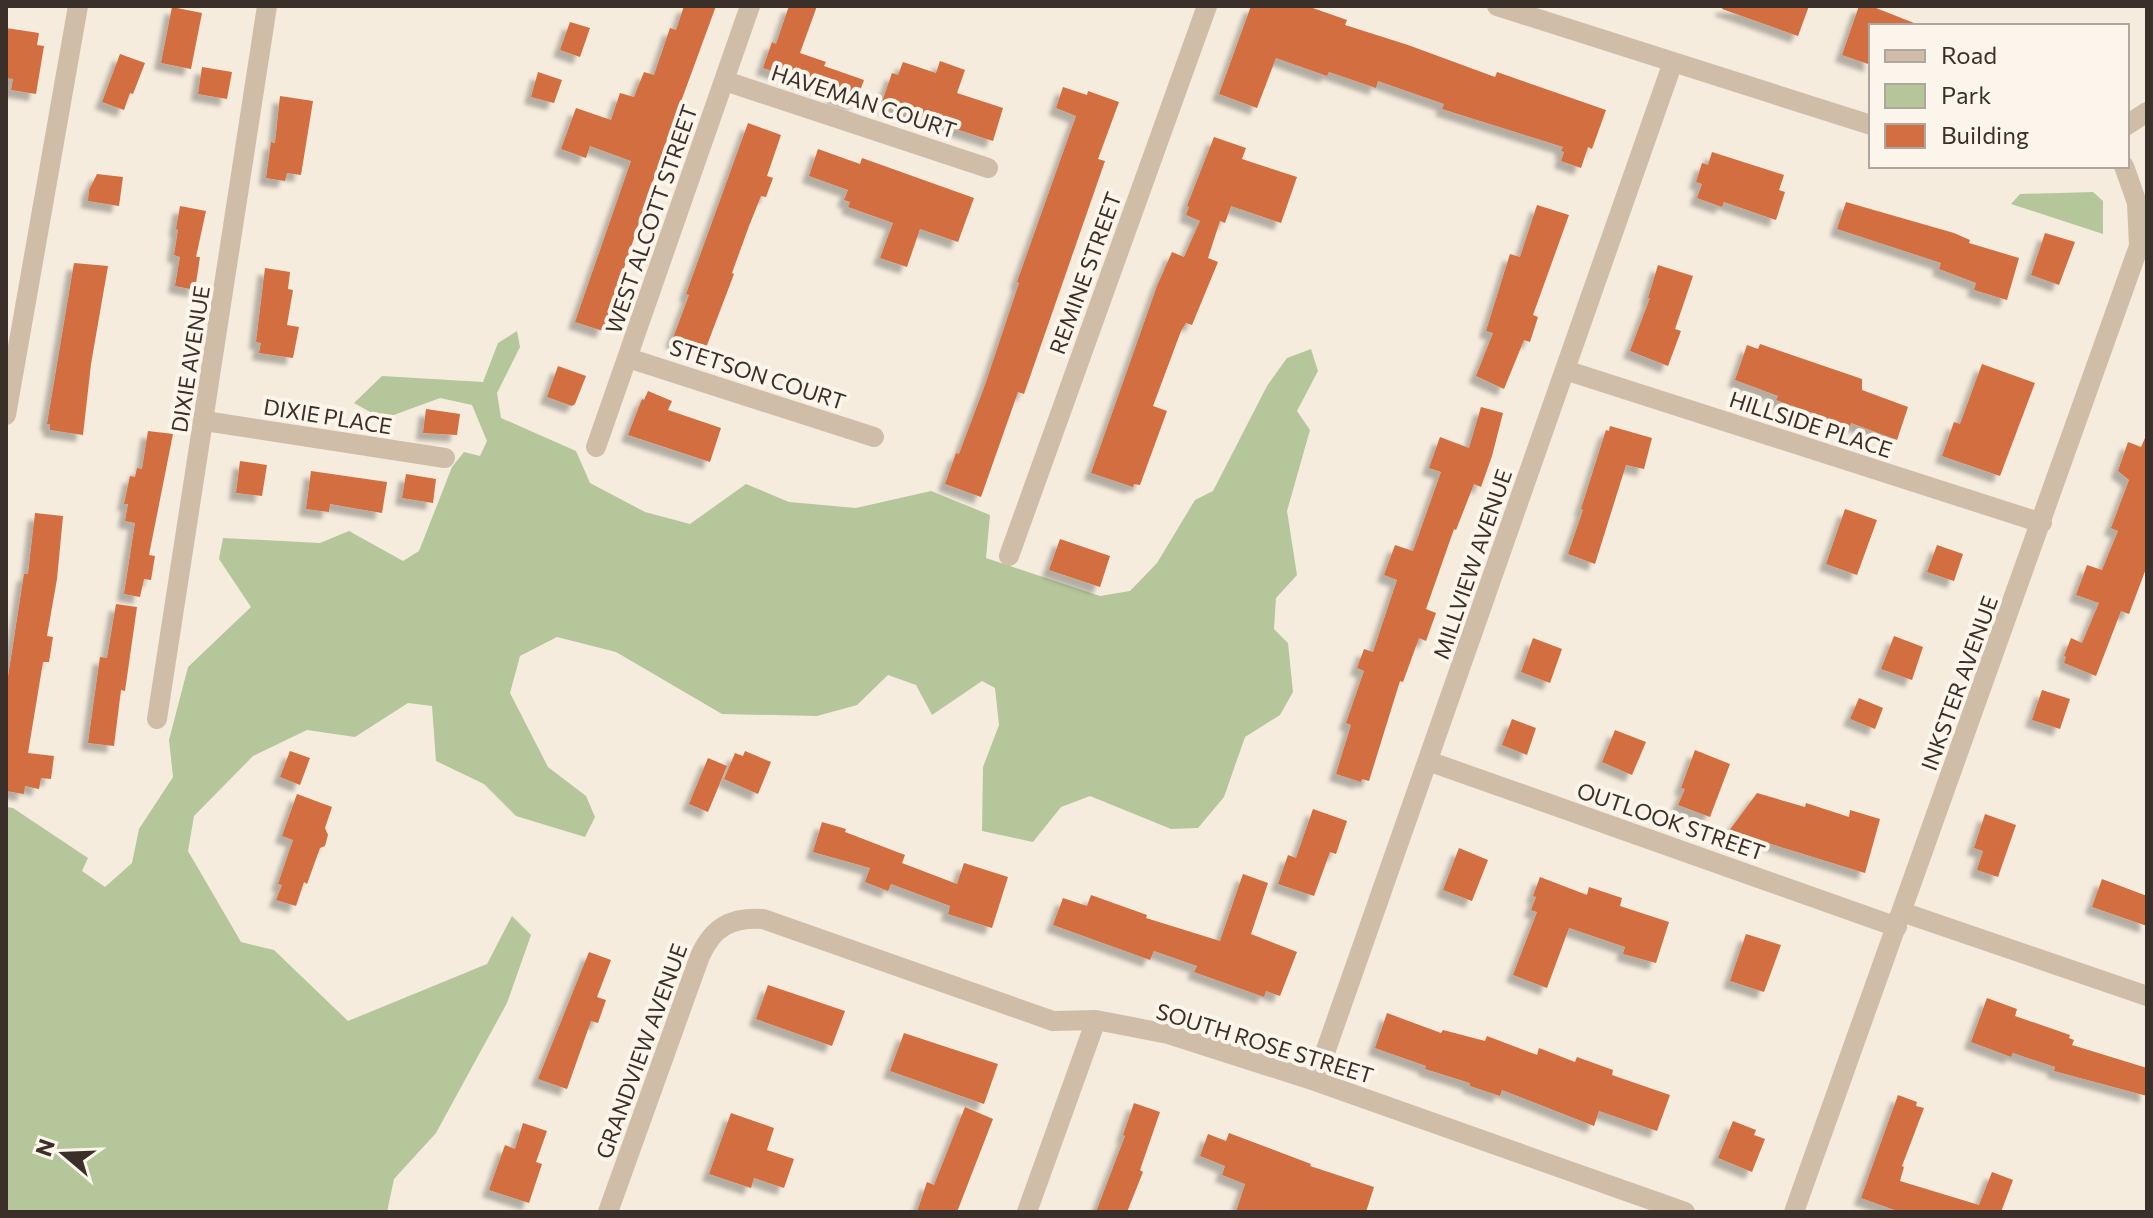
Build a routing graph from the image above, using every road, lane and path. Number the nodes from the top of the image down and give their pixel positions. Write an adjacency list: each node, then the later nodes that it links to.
1 (78, 6): 16 (street)
2 (267, 6): 17 (street, DIXIE AVENUE)
3 (750, 6): 7 (street, WEST ALCOTT STREET)
4 (1207, 6): 22 (street, REMINE STREET)
5 (1497, 6): 6 (street)
6 (1673, 62): 9 (street); 15 (street, MILLVIEW AVENUE)
7 (725, 81): 11 (street, HAVEMAN COURT); 14 (street, WEST ALCOTT STREET)
8 (2147, 112): 10 (street)
9 (1869, 124)
10 (2129, 124)
11 (988, 168)
12 (2125, 168): 13 (street, INKSTER AVENUE)
13 (2142, 205): 21 (street, INKSTER AVENUE)
14 (628, 358): 18 (street, STETSON COURT); 19 (street, WEST ALCOTT STREET)
15 (1565, 370): 21 (street, HILLSIDE PLACE); 24 (street, MILLVIEW AVENUE)
16 (6, 415)
17 (205, 421): 20 (street, DIXIE PLACE); 23 (street, DIXIE AVENUE)
18 (874, 437)
19 (596, 447)
20 (445, 458)
21 (2042, 523): 25 (street, INKSTER AVENUE)
22 (1009, 556)
23 (157, 719)
24 (1428, 761): 25 (street, OUTLOOK STREET); 29 (street, MILLVIEW AVENUE)
25 (1900, 919): 27 (street, OUTLOOK STREET); 33 (street, INKSTER AVENUE)
26 (735, 921): 28 (street, SOUTH ROSE STREET); 30 (street, GRANDVIEW AVENUE)
27 (2147, 996)
28 (1096, 1020): 29 (street, SOUTH ROSE STREET); 31 (street)
29 (1315, 1081): 32 (street, SOUTH ROSE STREET)
30 (608, 1212)
31 (1027, 1212)
32 (1685, 1212)
33 (1794, 1212)

